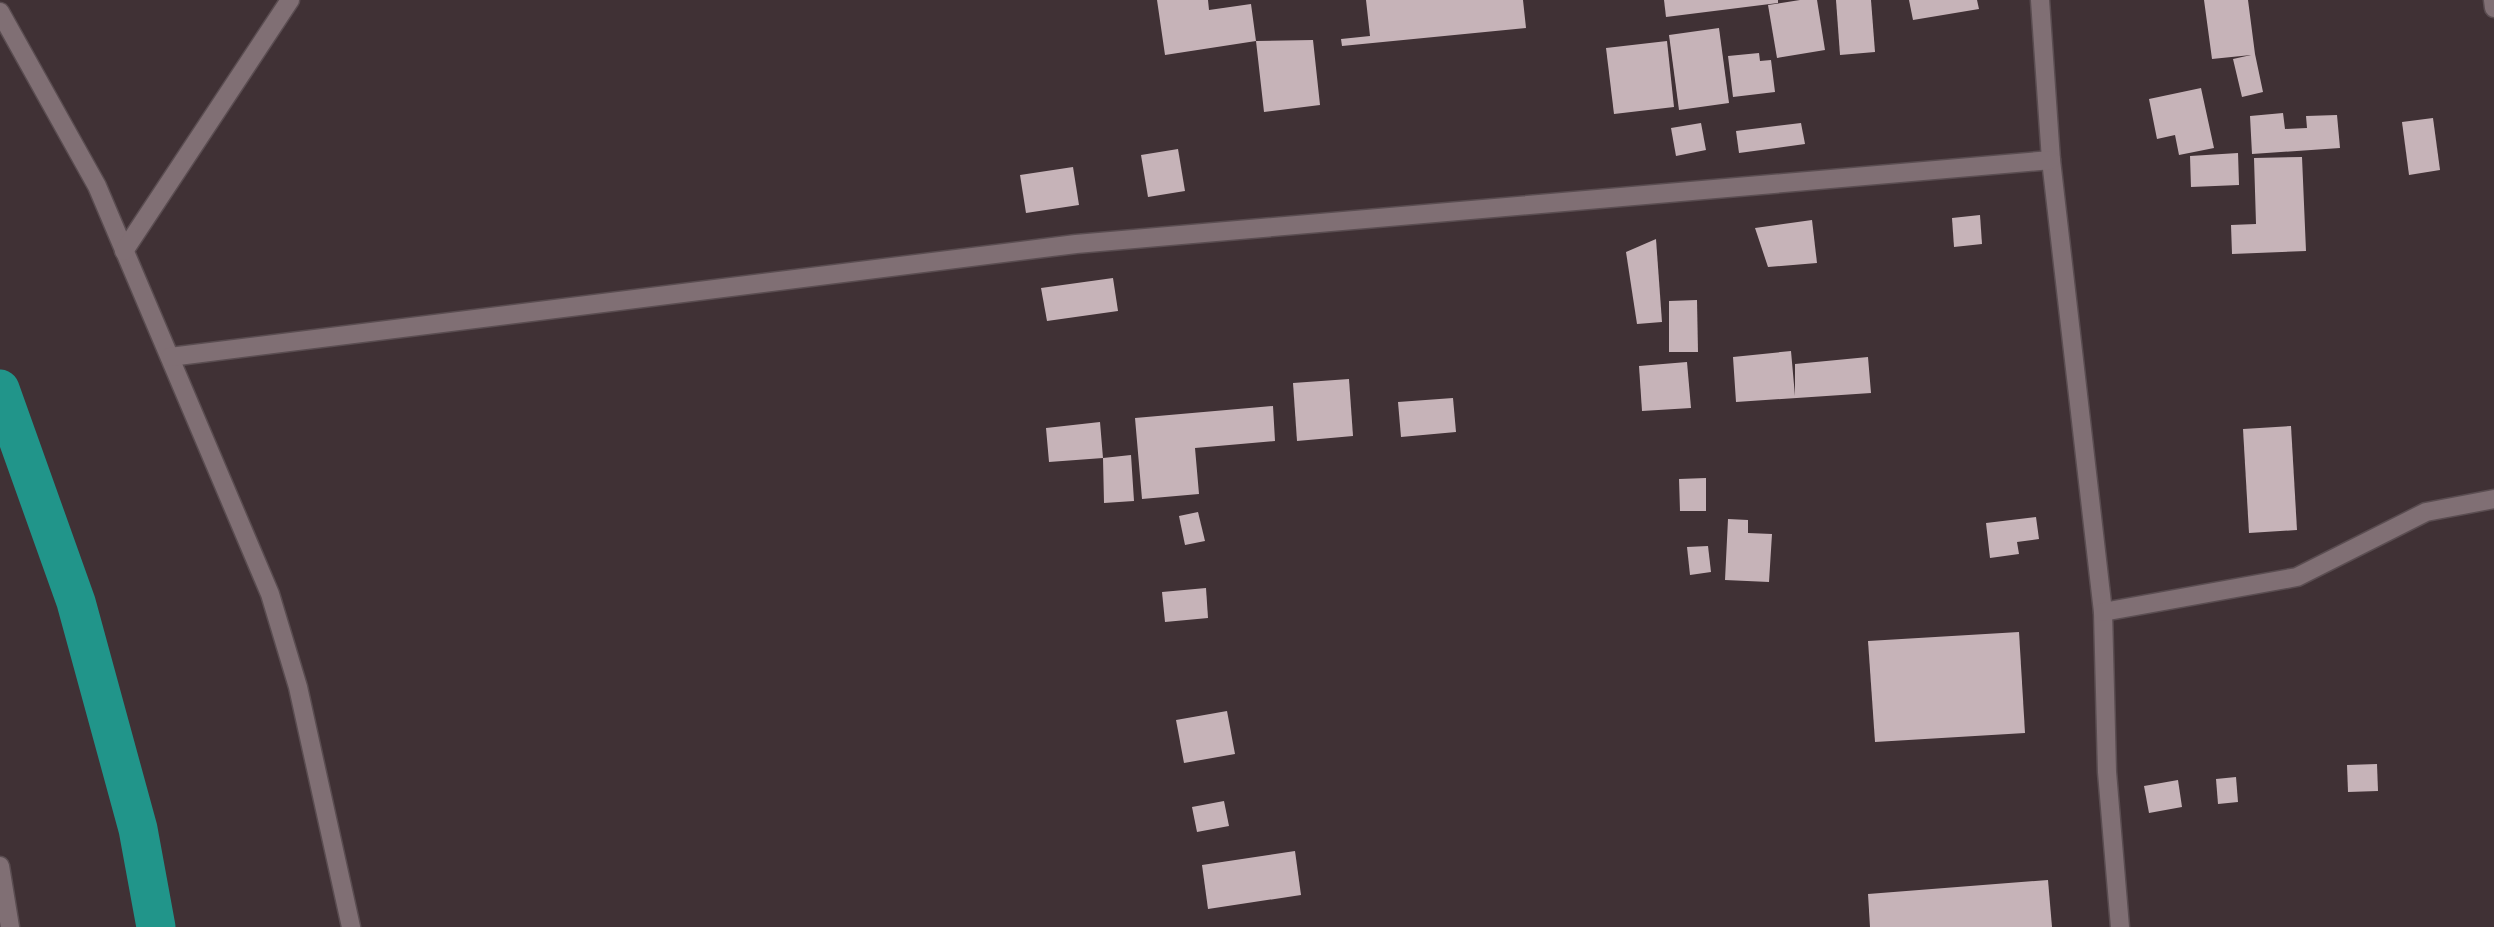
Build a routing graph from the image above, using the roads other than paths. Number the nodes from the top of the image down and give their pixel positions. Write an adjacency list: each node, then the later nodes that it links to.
1 (290, 0): 7 (street)
2 (2040, 0): 6 (street)
3 (2493, 0): 4 (street)
4 (2494, 8)
5 (0, 12): 7 (street)
6 (2050, 160): 8 (street); 10 (street)
7 (124, 251): 8 (street)
8 (170, 357): 13 (street)
9 (2494, 499): 10 (street)
10 (2103, 612): 14 (street)
11 (0, 866): 12 (street)
12 (10, 927)
13 (351, 927)
14 (2121, 927)

